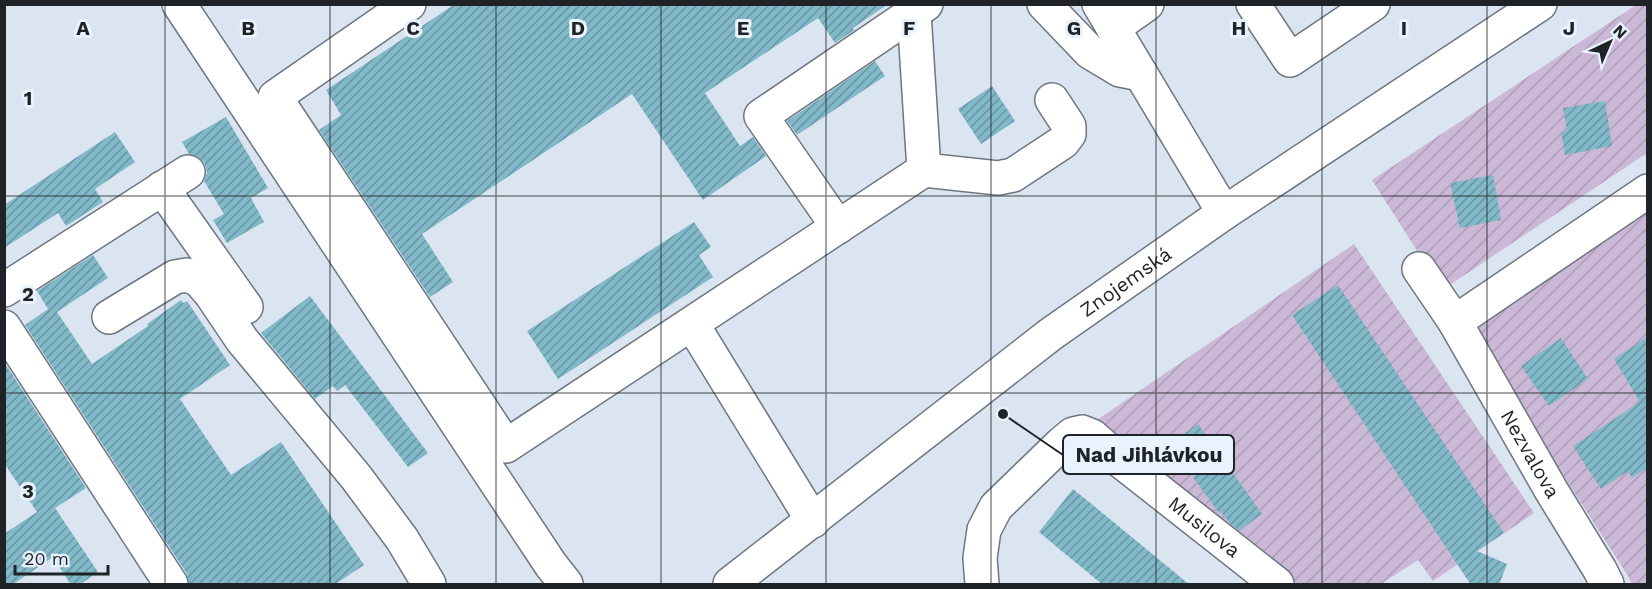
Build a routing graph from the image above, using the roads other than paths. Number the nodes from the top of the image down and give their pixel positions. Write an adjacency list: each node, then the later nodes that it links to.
1 (179, 4): 26 (street)
2 (409, 4): 20 (street)
3 (1044, 4): 10 (street)
4 (1146, 4): 9 (street)
5 (1253, 4): 6 (street)
6 (1372, 4)
7 (1540, 4): 14 (street, Znojemská)
8 (920, 9): 12 (street); 15 (street)
9 (1106, 16): 10 (street)
10 (1141, 74): 14 (street)
11 (1052, 100): 12 (street)
12 (924, 170): 15 (street)
13 (1647, 191): 19 (street)
14 (1224, 213): 23 (street, Znojemská)
15 (838, 227): 20 (street)
16 (1419, 269): 19 (street, Nezvalova)
17 (4, 290): 22 (street)
18 (109, 317): 22 (street)
19 (1455, 322): 30 (street, Nezvalova)
20 (693, 324): 23 (street)
21 (4, 327): 24 (street)
22 (242, 340): 25 (street)
23 (813, 521): 27 (street, Znojemská)
24 (171, 585)
25 (429, 585)
26 (566, 585)
27 (730, 585)
28 (982, 585): 29 (street, Musilova)
29 (1277, 585)
30 (1607, 585)

